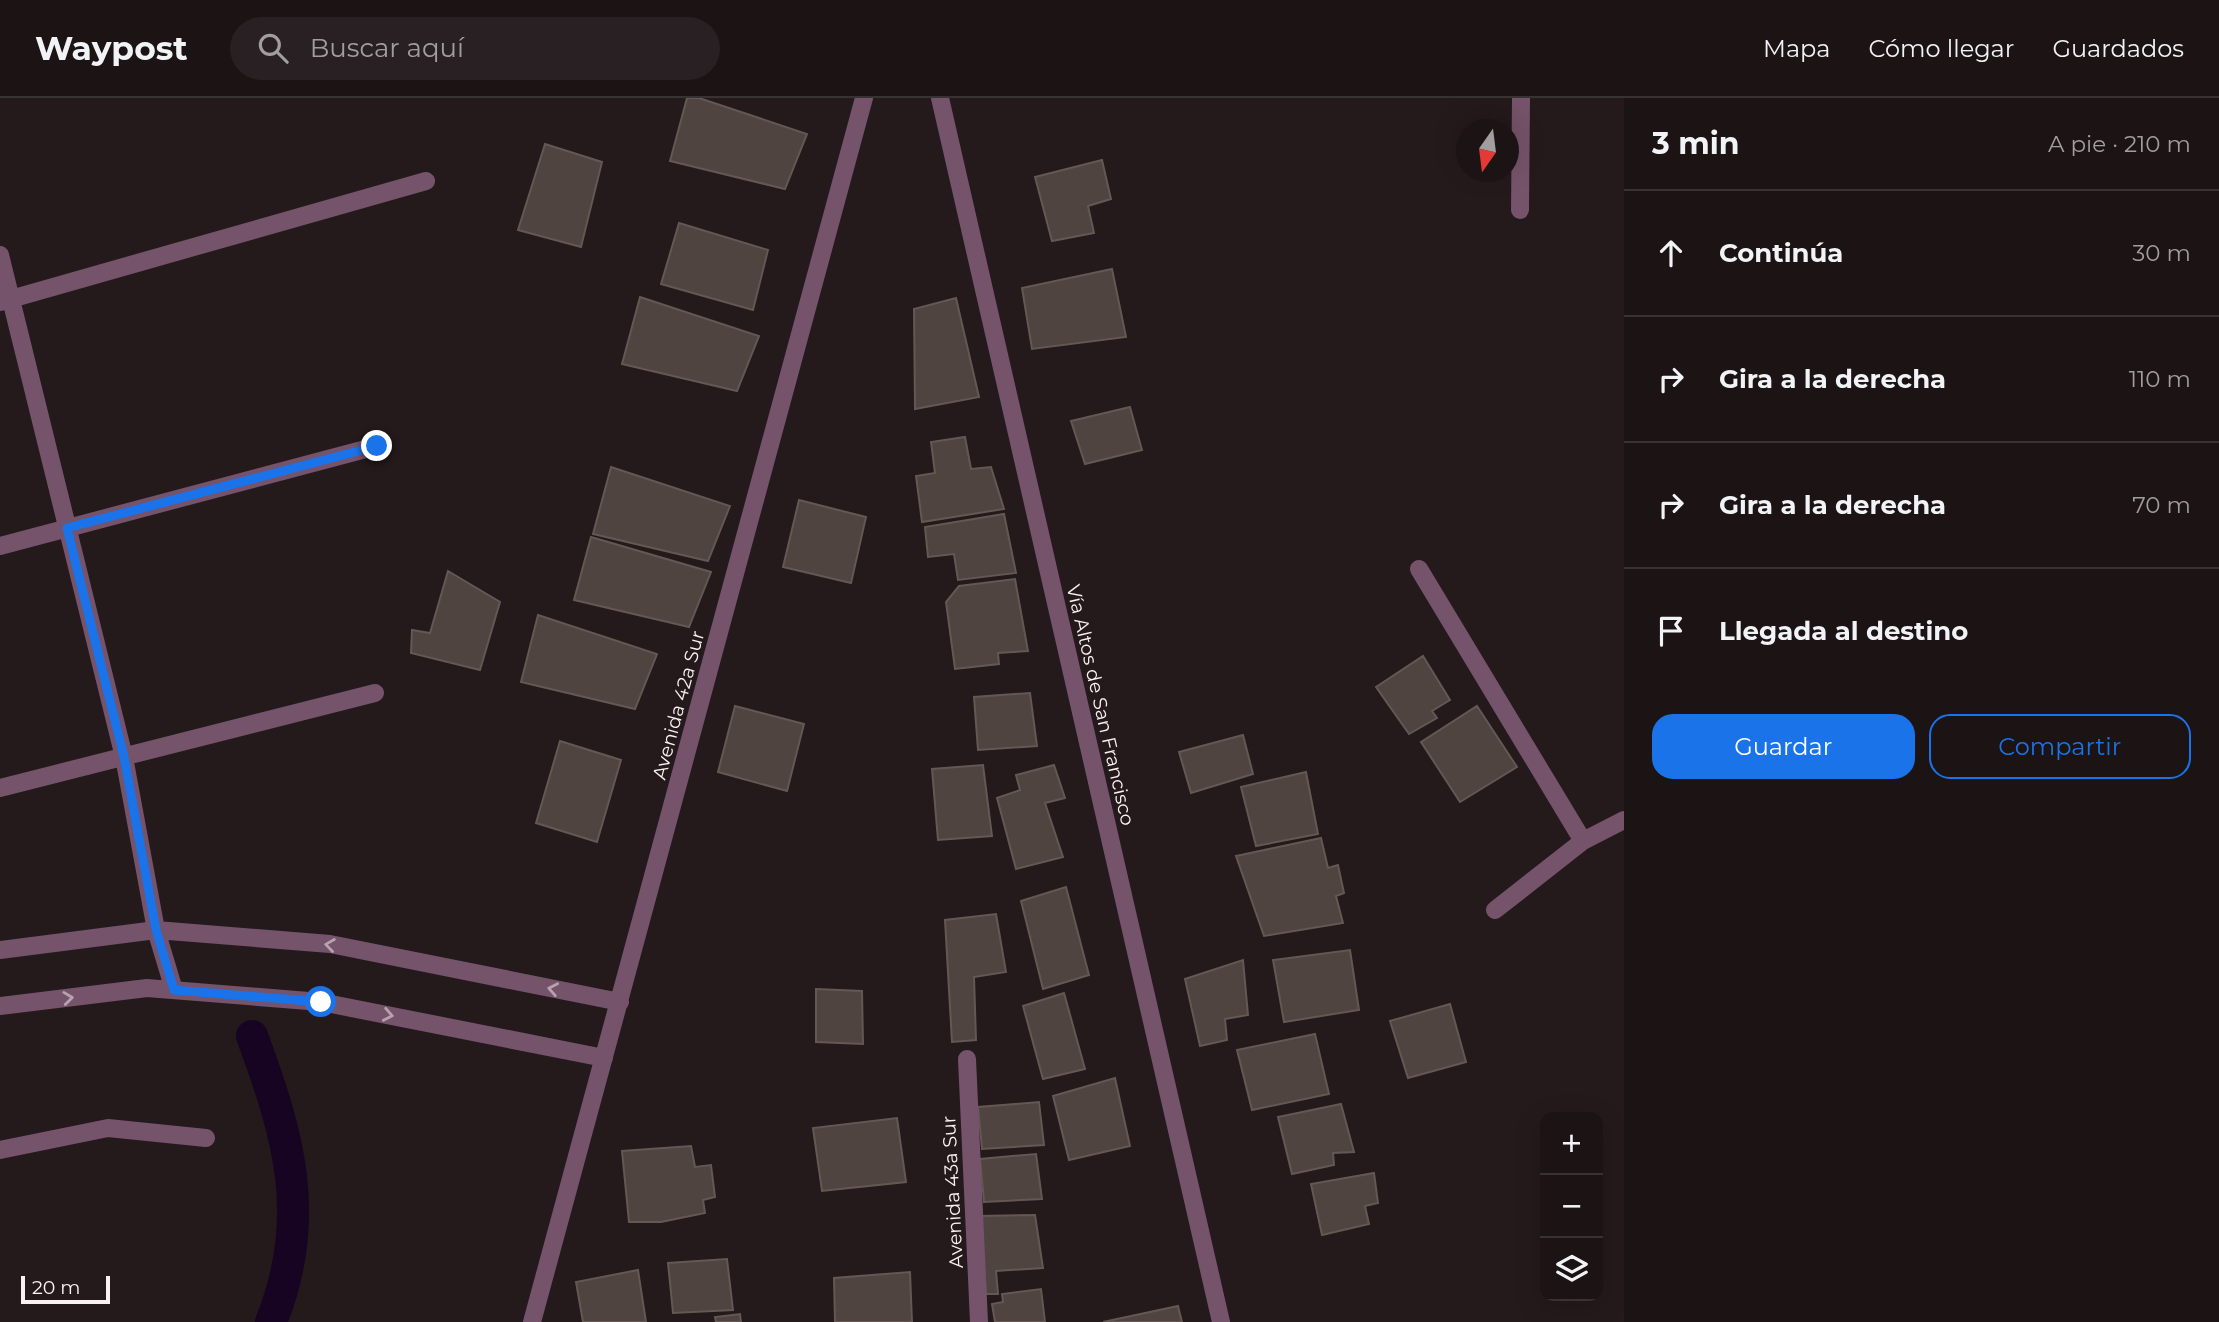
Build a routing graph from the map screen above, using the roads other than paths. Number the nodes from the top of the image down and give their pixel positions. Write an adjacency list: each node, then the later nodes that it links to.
1 (864, 98): 21 (street, Avenida 42a Sur)
2 (940, 98): 29 (street, Vía Altos de San Francisco)
3 (1521, 98): 5 (street)
4 (426, 181): 7 (street)
5 (1520, 210)
6 (0, 255): 7 (street)
7 (5, 301): 9 (street)
8 (377, 446): 9 (street)
9 (67, 528): 10 (street); 13 (street)
10 (0, 547)
11 (1419, 569): 16 (street)
12 (375, 693): 13 (street)
13 (124, 757): 14 (street); 18 (street)
14 (0, 788)
15 (1624, 820): 16 (street)
16 (1583, 841): 17 (street)
17 (1495, 910)
18 (156, 930): 19 (street); 20 (street); 21 (street, one-way to 18)
19 (0, 950)
20 (174, 990): 22 (street, one-way to 20); 23 (street, one-way to 23)
21 (620, 1002): 23 (street, Avenida 42a Sur)
22 (0, 1006)
23 (604, 1059): 27 (street, Avenida 42a Sur)
24 (967, 1059): 28 (street, Avenida 43a Sur)
25 (206, 1138): 26 (street)
26 (0, 1150)
27 (532, 1322)
28 (979, 1322)
29 (1221, 1322)

